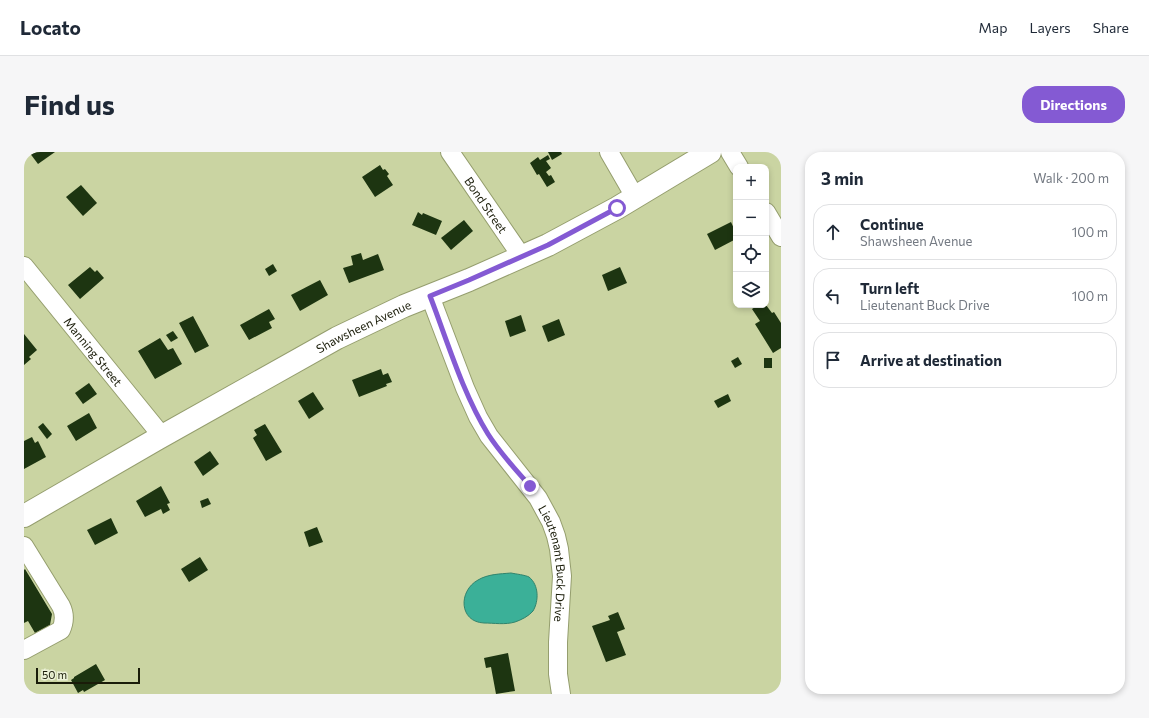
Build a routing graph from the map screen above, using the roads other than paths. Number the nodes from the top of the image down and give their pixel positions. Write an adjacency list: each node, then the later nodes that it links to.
1 (450, 152): 9 (street, Bond Street)
2 (609, 152): 6 (street)
3 (710, 152): 6 (main road, Shawsheen Avenue)
4 (730, 152): 5 (street)
5 (737, 164)
6 (635, 197): 9 (main road, Shawsheen Avenue)
7 (769, 217): 8 (street)
8 (781, 237)
9 (522, 257): 11 (main road, Shawsheen Avenue)
10 (24, 266): 12 (street, Manning Street)
11 (430, 296): 12 (main road, Shawsheen Avenue); 16 (street, Lieutenant Buck Drive)
12 (162, 436): 13 (main road, Shawsheen Avenue)
13 (24, 516)
14 (25, 548): 15 (street)
15 (24, 650)
16 (561, 694)

